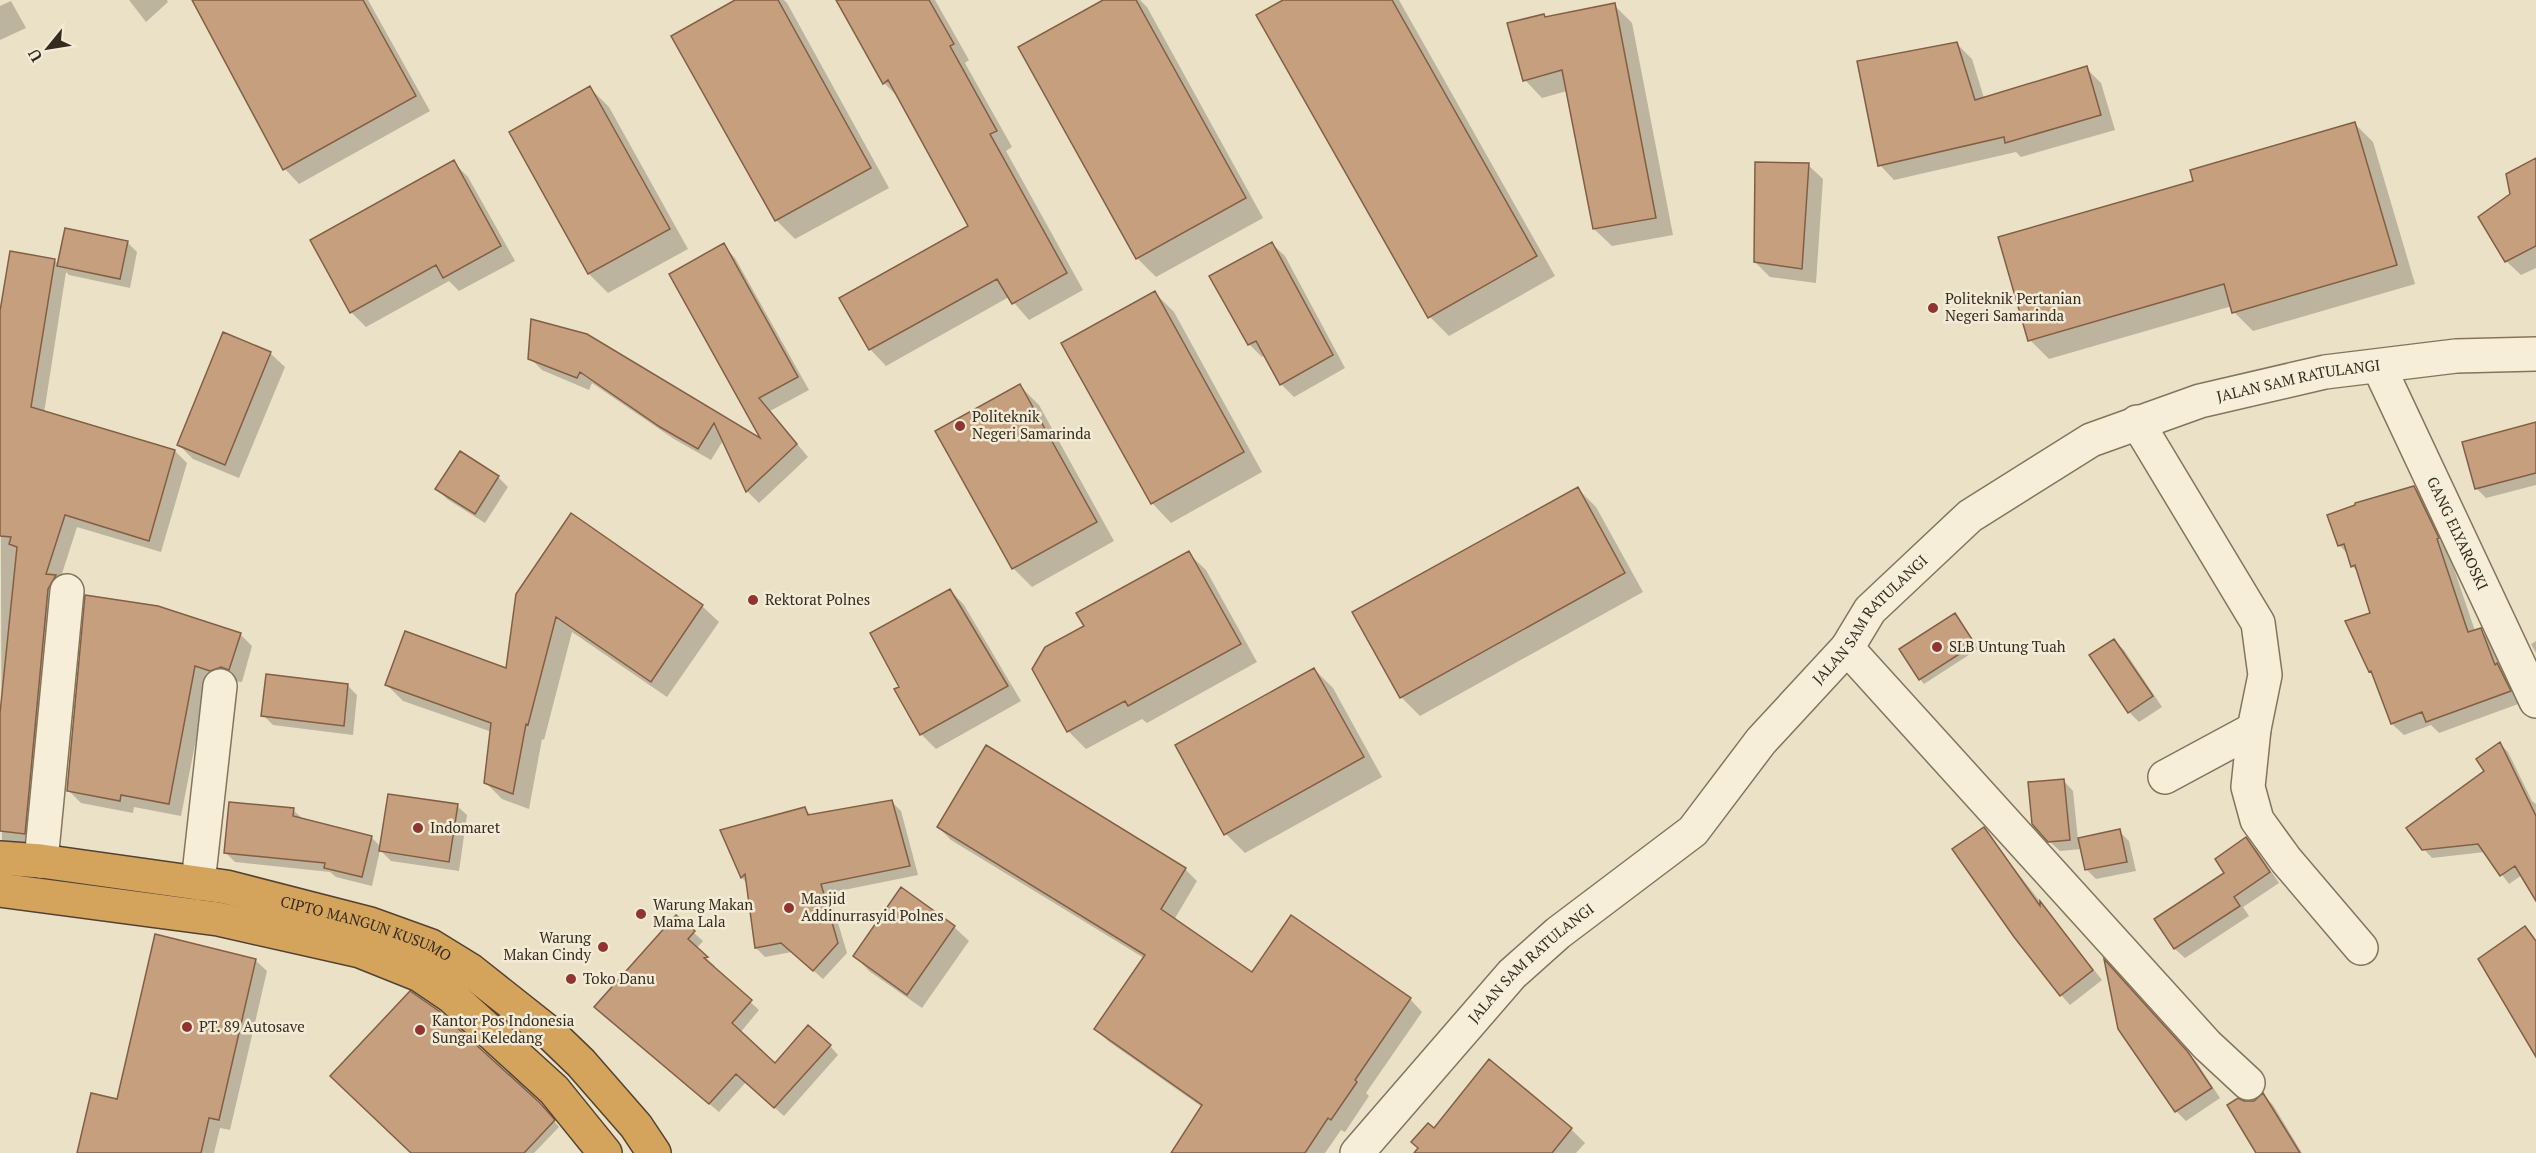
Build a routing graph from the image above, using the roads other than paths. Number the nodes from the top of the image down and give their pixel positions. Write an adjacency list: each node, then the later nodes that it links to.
1 (2536, 354): 2 (street, JALAN SAM RATULANGI)
2 (2379, 367): 3 (street, JALAN SAM RATULANGI); 7 (street, GANG ELYAROSKI)
3 (2137, 422): 5 (street, JALAN SAM RATULANGI); 8 (street)
4 (67, 591): 11 (street)
5 (1847, 648): 15 (street); 18 (street, JALAN SAM RATULANGI)
6 (220, 686): 12 (street)
7 (2536, 701)
8 (2254, 729): 9 (street); 14 (street)
9 (2165, 777)
10 (0, 858): 11 (highway, CIPTO MANGUN KUSUMO)
11 (41, 861): 12 (highway, CIPTO MANGUN KUSUMO)
12 (198, 883): 17 (highway, CIPTO MANGUN KUSUMO)
13 (0, 890): 16 (highway, CIPTO MANGUN KUSUMO)
14 (2361, 948)
15 (2248, 1083)
16 (605, 1153)
17 (654, 1153)
18 (1357, 1153)

